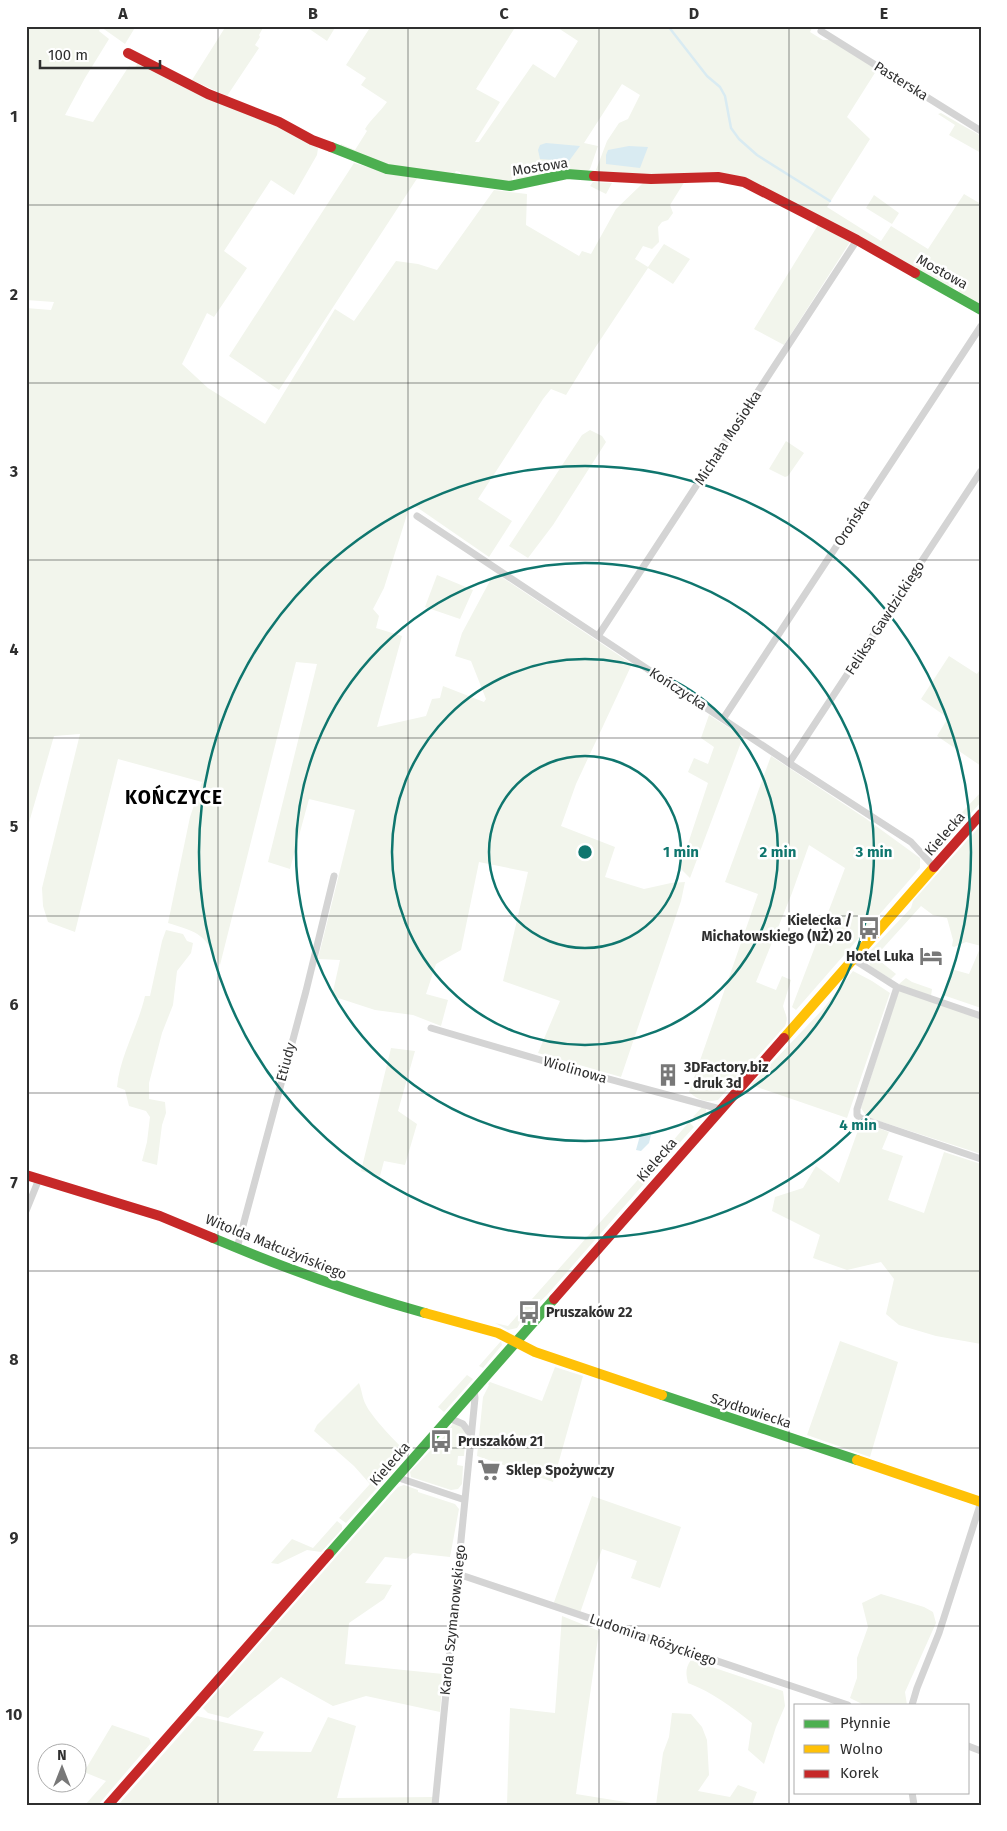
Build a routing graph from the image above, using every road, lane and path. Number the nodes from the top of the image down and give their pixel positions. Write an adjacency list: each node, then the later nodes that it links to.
1 (821, 31): 3 (street, Pasterska)
2 (128, 53): 4 (street, Mostowa)
3 (981, 131)
4 (857, 240): 5 (street, Mostowa); 9 (street, Michała Mosiołka)
5 (981, 310)
6 (981, 326): 10 (street, Orońska)
7 (981, 471): 11 (street, Feliksa Gawdzickiego)
8 (417, 516): 9 (street, Kończycka)
9 (598, 636): 10 (street, Kończycka)
10 (723, 719): 11 (street, Kończycka)
11 (789, 763): 13 (street, Kończycka)
12 (981, 814): 13 (street, Kielecka)
13 (934, 867): 15 (street, Kielecka)
14 (334, 876): 24 (street, Etiudy)
15 (853, 959): 16 (street); 19 (street, Kielecka)
16 (897, 987): 17 (street); 20 (street)
17 (981, 1016)
18 (431, 1028): 19 (street, Wiolinowa)
19 (720, 1109): 25 (street, Kielecka)
20 (981, 1159)
21 (26, 1175): 22 (street, Witolda Małcużyńskiego)
22 (39, 1179): 23 (street); 24 (street, Witolda Małcużyńskiego)
23 (26, 1211)
24 (236, 1248): 25 (street, Witolda Małcużyńskiego)
25 (515, 1343): 26 (street, Kielecka); 31 (street, Szydłowiecka)
26 (474, 1390): 27 (street, Kielecka); 28 (street, Karola Szymanowskiego)
27 (449, 1418): 28 (street); 29 (street, Kielecka)
28 (471, 1435): 30 (street, Karola Szymanowskiego)
29 (396, 1477): 30 (street); 35 (street, Kielecka)
30 (464, 1500): 32 (street, Karola Szymanowskiego)
31 (981, 1502): 34 (street)
32 (458, 1574): 33 (street, Ludomira Różyckiego); 36 (street, Karola Szymanowskiego)
33 (845, 1704)
34 (912, 1704)
35 (108, 1805)
36 (435, 1805)

